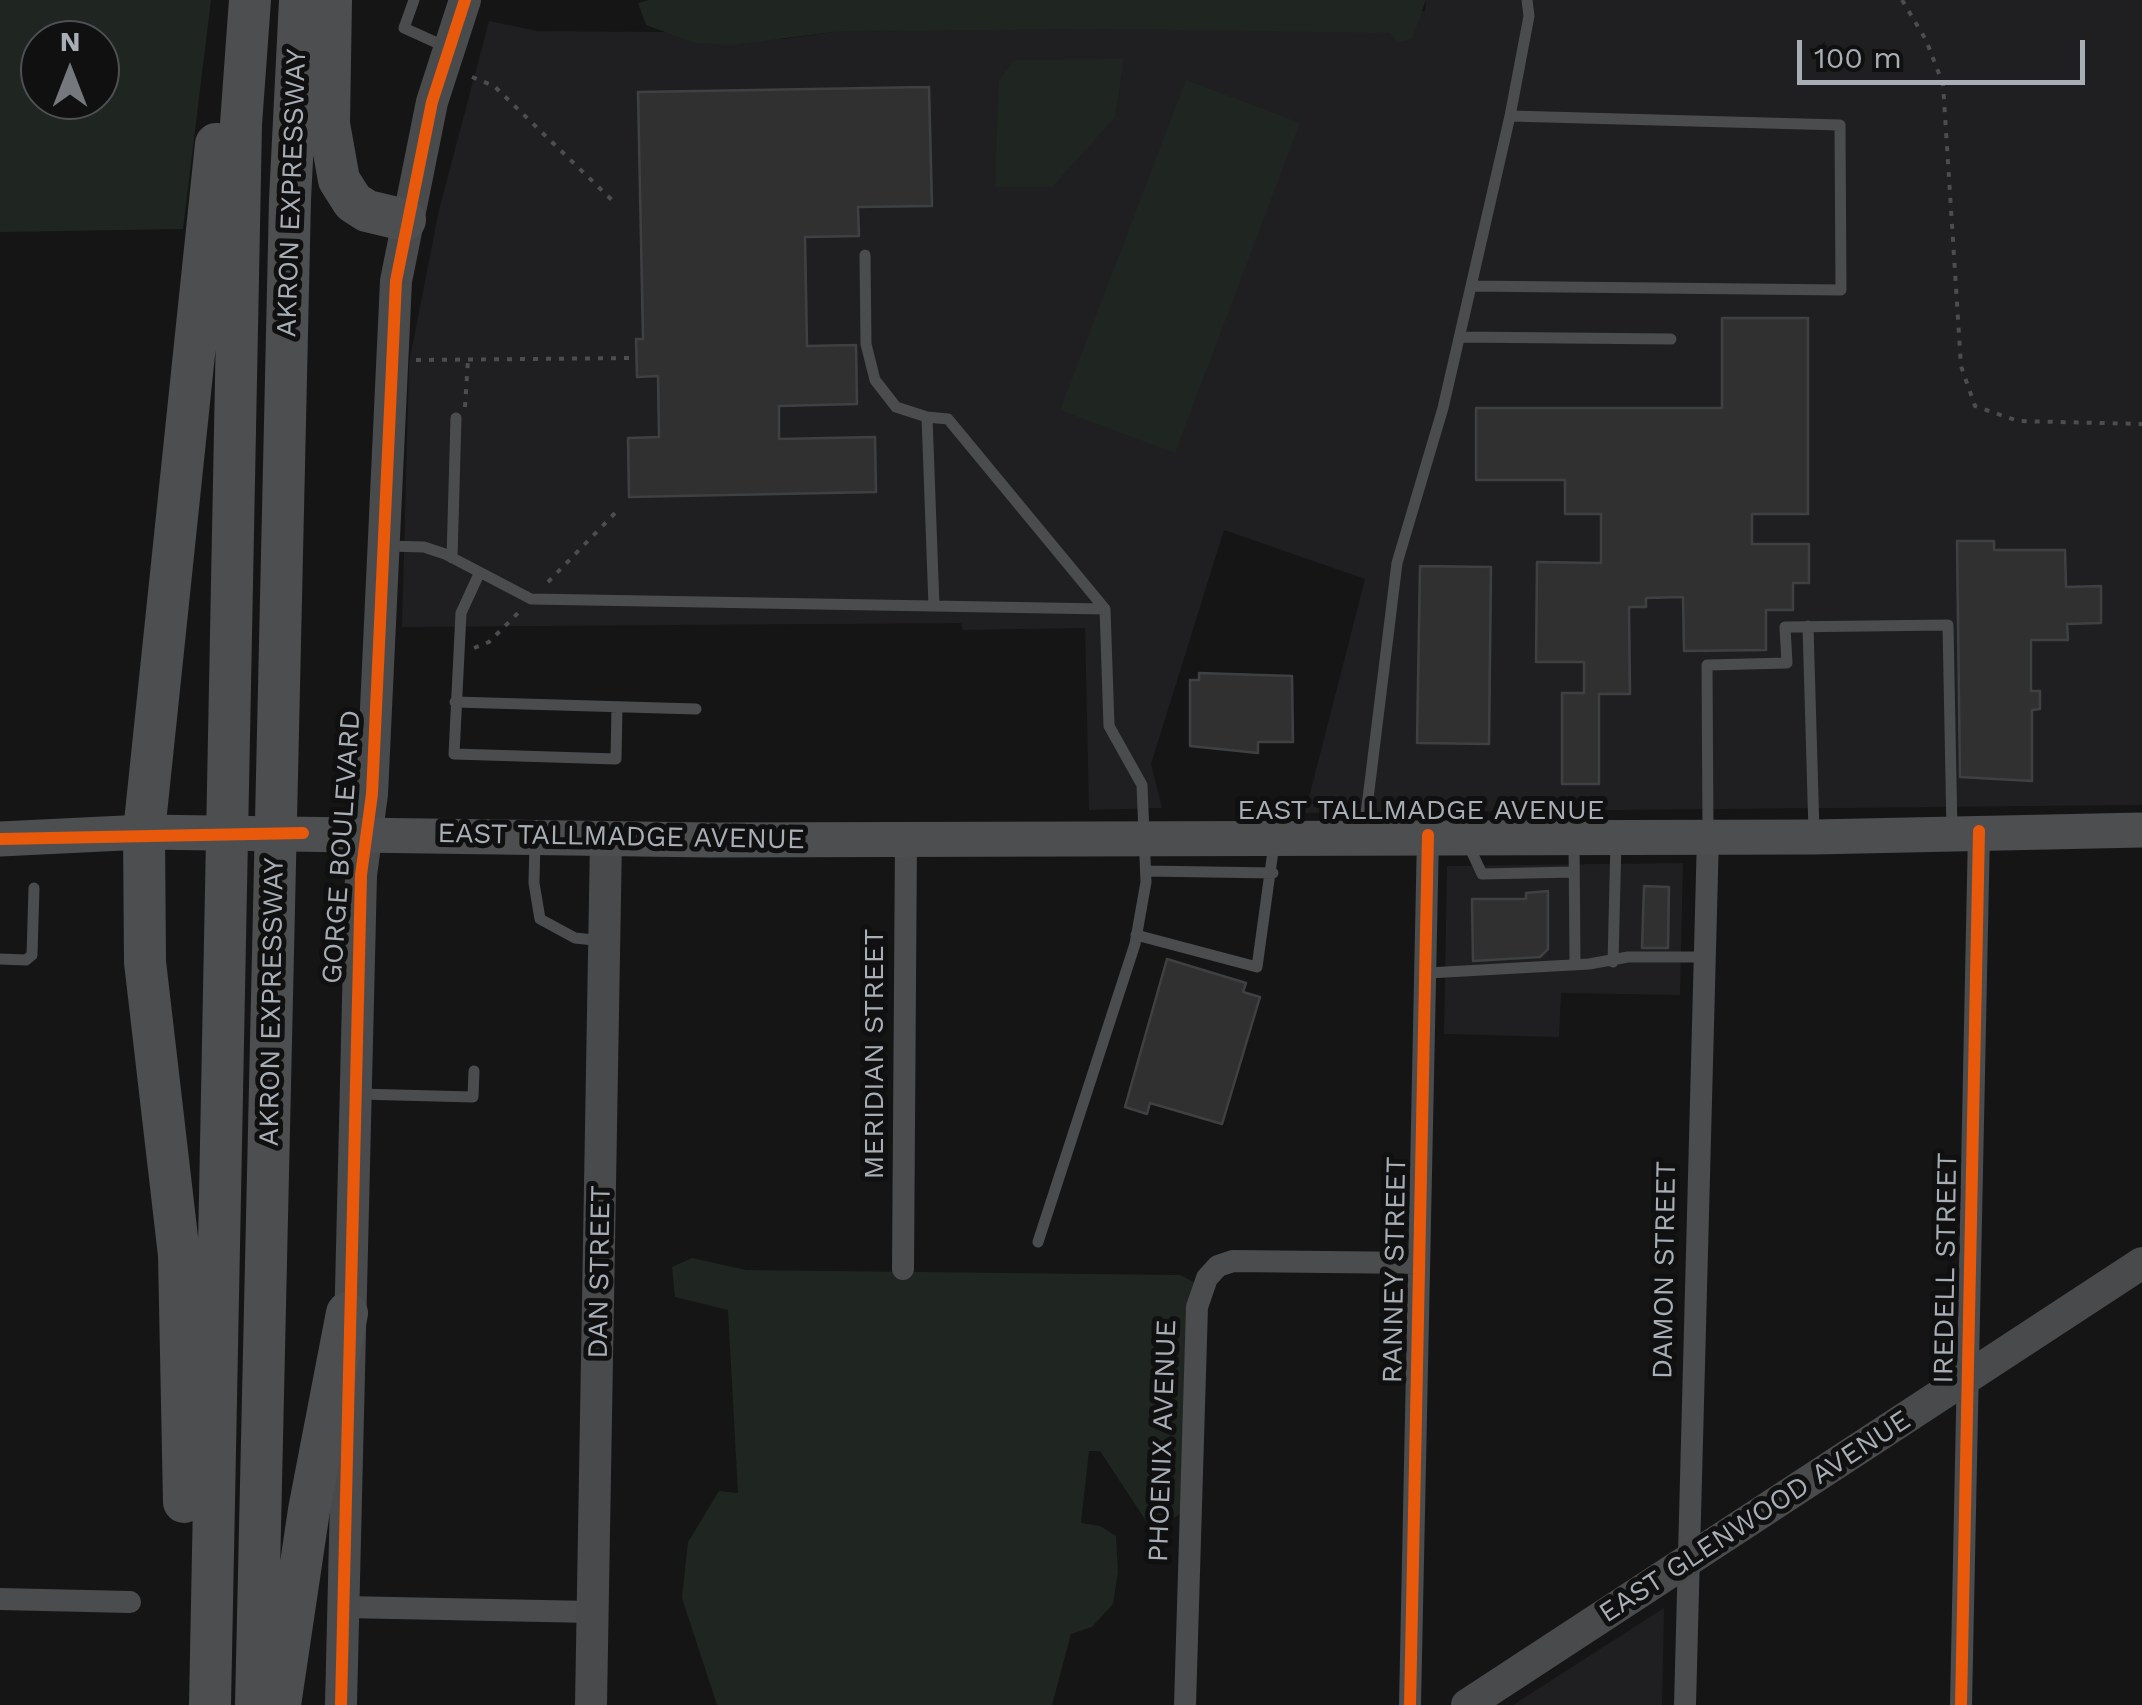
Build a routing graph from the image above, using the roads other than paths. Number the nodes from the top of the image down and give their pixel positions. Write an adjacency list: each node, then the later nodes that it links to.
1 (250, 0): 7 (highway, AKRON EXPRESSWAY)
2 (300, 0): 68 (highway, AKRON EXPRESSWAY)
3 (330, 0): 10 (highway)
4 (414, 0): 8 (lane)
5 (465, 0): 8 (street, GORGE BOULEVARD)
6 (1528, 0): 9 (lane)
7 (246, 46): 27 (highway); 61 (highway, AKRON EXPRESSWAY)
8 (448, 48): 10 (street, GORGE BOULEVARD)
9 (1510, 116): 12 (lane); 12 (lane)
10 (405, 220): 17 (street, GORGE BOULEVARD)
11 (866, 255): 15 (lane)
12 (1471, 286): 13 (lane)
13 (1460, 337): 14 (lane); 35 (lane)
14 (1671, 339)
15 (927, 417): 20 (lane); 21 (lane)
16 (456, 418): 18 (lane)
17 (384, 546): 18 (lane); 29 (street, GORGE BOULEVARD)
18 (452, 558): 19 (lane)
19 (478, 574): 20 (lane); 23 (lane)
20 (934, 606): 21 (lane)
21 (1105, 609): 42 (lane)
22 (1808, 626): 28 (lane); 36 (lane); 37 (lane)
23 (455, 702): 24 (lane); 24 (lane)
24 (617, 707): 25 (lane)
25 (696, 710)
26 (2142, 830): 28 (main road, EAST TALLMADGE AVENUE)
27 (144, 832): 29 (main road, EAST TALLMADGE AVENUE); 39 (main road, EAST TALLMADGE AVENUE); 61 (highway)
28 (1966, 832): 37 (main road, EAST TALLMADGE AVENUE); 60 (street, IREDELL STREET)
29 (366, 833): 38 (main road, EAST TALLMADGE AVENUE); 54 (street, GORGE BOULEVARD)
30 (1428, 835): 31 (main road, EAST TALLMADGE AVENUE); 35 (main road, EAST TALLMADGE AVENUE); 52 (street, RANNEY STREET)
31 (1465, 835): 32 (main road, EAST TALLMADGE AVENUE); 44 (lane)
32 (1574, 835): 33 (main road, EAST TALLMADGE AVENUE); 44 (lane)
33 (1616, 835): 36 (main road, EAST TALLMADGE AVENUE); 50 (lane)
34 (1274, 836): 35 (main road, EAST TALLMADGE AVENUE); 42 (main road, EAST TALLMADGE AVENUE); 43 (lane)
35 (1364, 836)
36 (1708, 836): 37 (main road, EAST TALLMADGE AVENUE); 48 (street, DAMON STREET)
37 (1814, 836)
38 (535, 837): 40 (main road, EAST TALLMADGE AVENUE); 47 (lane)
39 (0, 838)
40 (606, 839): 41 (main road, EAST TALLMADGE AVENUE); 47 (street, DAN STREET)
41 (906, 839): 42 (main road, EAST TALLMADGE AVENUE); 58 (street, MERIDIAN STREET)
42 (1145, 854): 43 (lane); 46 (lane)
43 (1273, 872): 46 (lane)
44 (1574, 872): 51 (lane)
45 (34, 888): 49 (lane)
46 (1136, 935): 55 (lane)
47 (604, 941): 66 (street, DAN STREET)
48 (1703, 957): 50 (lane); 62 (street, DAMON STREET)
49 (0, 960)
50 (1612, 962): 51 (lane)
51 (1575, 965): 52 (lane)
52 (1428, 973): 56 (street, RANNEY STREET)
53 (474, 1071): 54 (lane)
54 (355, 1094): 59 (street, GORGE BOULEVARD)
55 (1038, 1242)
56 (1418, 1263): 72 (street, PHOENIX AVENUE); 73 (street, RANNEY STREET)
57 (2142, 1263): 60 (street, EAST GLENWOOD AVENUE)
58 (903, 1269)
59 (348, 1313): 65 (street, GORGE BOULEVARD); 69 (highway)
60 (1969, 1377): 62 (street, EAST GLENWOOD AVENUE); 76 (street, IREDELL STREET)
61 (212, 1540): 67 (highway, AKRON EXPRESSWAY)
62 (1689, 1559): 74 (street, EAST GLENWOOD AVENUE); 75 (street, DAMON STREET)
63 (0, 1599): 64 (street)
64 (130, 1602)
65 (344, 1607): 66 (street); 70 (street, GORGE BOULEVARD)
66 (592, 1612): 71 (street, DAN STREET)
67 (210, 1705)
68 (256, 1705)
69 (280, 1705)
70 (341, 1705)
71 (591, 1705)
72 (1185, 1705)
73 (1410, 1705)
74 (1467, 1705)
75 (1685, 1705)
76 (1960, 1705)

